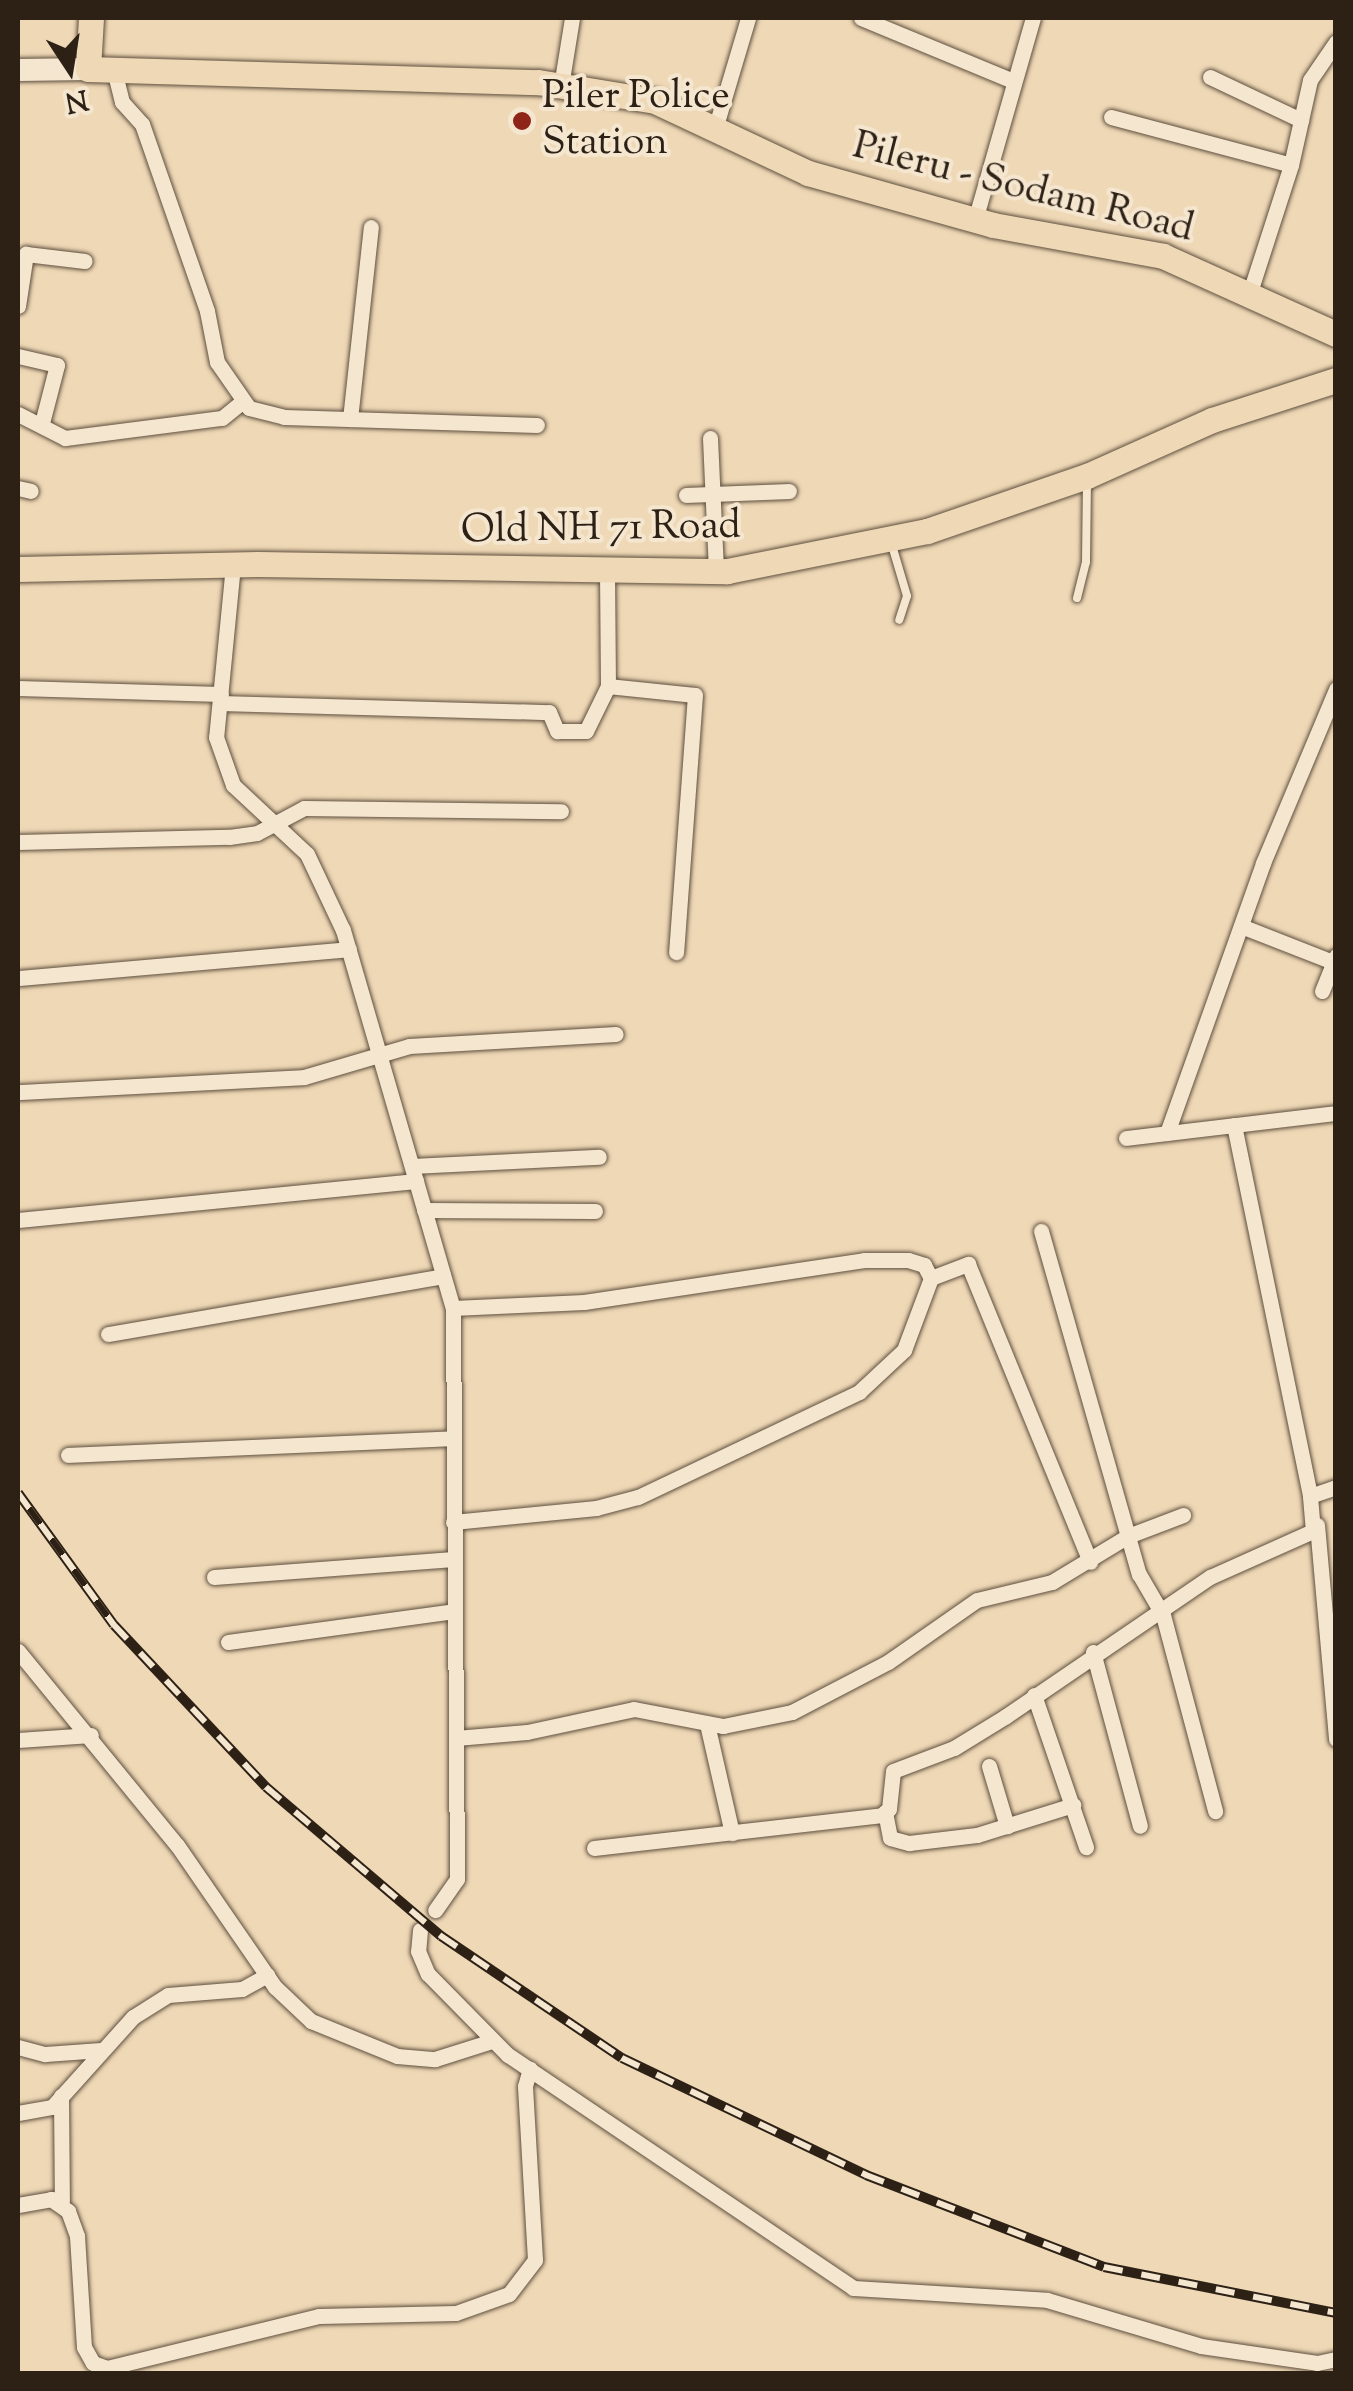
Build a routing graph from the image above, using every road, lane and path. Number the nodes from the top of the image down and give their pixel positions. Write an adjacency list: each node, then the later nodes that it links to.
1 (90, 18): 8 (main road)
2 (572, 18): 13 (street)
3 (748, 18): 16 (street)
4 (860, 18): 6 (street)
5 (1033, 18): 12 (street)
6 (898, 24): 12 (street)
7 (1336, 42): 15 (street)
8 (88, 68): 9 (main road); 10 (main road, Pileru - Sodam Road)
9 (18, 70)
10 (114, 70): 13 (main road, Pileru - Sodam Road); 27 (street)
11 (1210, 77): 15 (street)
12 (1013, 81): 18 (street)
13 (560, 86): 16 (main road, Pileru - Sodam Road)
14 (1112, 117): 17 (street)
15 (1301, 120): 17 (street)
16 (715, 129): 18 (main road, Pileru - Sodam Road)
17 (1291, 165): 22 (street)
18 (975, 220): 22 (main road, Pileru - Sodam Road)
19 (371, 227): 29 (street)
20 (22, 253): 21 (street); 23 (street)
21 (85, 261)
22 (1250, 292): 24 (main road, Pileru - Sodam Road)
23 (18, 306)
24 (1336, 334)
25 (18, 356): 30 (street)
26 (1336, 380): 33 (main road, Old NH 71 Road)
27 (242, 402): 29 (street); 30 (street)
28 (18, 414): 30 (street)
29 (350, 420): 31 (street)
30 (42, 423)
31 (537, 425)
32 (710, 438): 35 (street)
33 (1087, 476): 37 (main road, Old NH 71 Road); 42 (lane)
34 (789, 491): 35 (street)
35 (713, 494): 36 (street); 40 (street)
36 (686, 496)
37 (891, 542): 40 (main road, Old NH 71 Road); 43 (lane)
38 (233, 564): 39 (main road, Old NH 71 Road); 41 (main road, Old NH 71 Road); 47 (street)
39 (18, 570)
40 (716, 571): 41 (main road, Old NH 71 Road)
41 (608, 572): 44 (street)
42 (1077, 598)
43 (900, 620)
44 (608, 686): 47 (street); 54 (street)
45 (18, 688): 47 (street)
46 (1336, 688): 48 (street)
47 (220, 698): 50 (street)
48 (1329, 724): 52 (street)
49 (560, 810): 50 (street)
50 (272, 822): 51 (street); 53 (street)
51 (18, 842)
52 (1241, 926): 55 (street); 63 (street)
53 (349, 949): 56 (street); 59 (street)
54 (676, 952)
55 (1334, 959): 57 (street)
56 (18, 978)
57 (1322, 991)
58 (616, 1034): 59 (street)
59 (379, 1054): 60 (street); 66 (street)
60 (19, 1092)
61 (1336, 1112): 62 (street)
62 (1234, 1125): 63 (street); 78 (street)
63 (1167, 1133): 64 (street)
64 (1126, 1138)
65 (600, 1156): 66 (street)
66 (414, 1174): 67 (street); 69 (street)
67 (424, 1210): 68 (street); 71 (street)
68 (595, 1211)
69 (18, 1220)
70 (1041, 1231): 82 (street)
71 (444, 1276): 73 (street); 74 (street)
72 (931, 1278): 73 (street); 80 (street); 84 (street)
73 (453, 1308): 75 (street)
74 (108, 1334)
75 (453, 1438): 76 (street); 80 (street)
76 (68, 1455)
77 (1336, 1487): 78 (street)
78 (1310, 1496): 81 (street)
79 (1183, 1515): 82 (street)
80 (453, 1522): 83 (street)
81 (1316, 1525): 87 (street); 95 (street)
82 (1128, 1536): 84 (street); 87 (street)
83 (453, 1559): 85 (street); 86 (street)
84 (1090, 1562): 92 (street)
85 (214, 1577)
86 (454, 1611): 88 (street); 94 (street)
87 (1163, 1615): 89 (street); 99 (street)
88 (228, 1642)
89 (1093, 1652): 91 (street); 102 (street)
90 (18, 1653): 93 (street)
91 (1034, 1695): 98 (street); 100 (street)
92 (706, 1724): 94 (street); 103 (street)
93 (90, 1736): 96 (street); 108 (street)
94 (456, 1738): 106 (street)
95 (1336, 1739)
96 (18, 1740)
97 (989, 1766): 101 (street)
98 (1073, 1805): 101 (street); 105 (street)
99 (1216, 1811)
100 (885, 1812): 101 (street); 103 (street)
101 (1007, 1826)
102 (1140, 1826)
103 (732, 1833): 104 (street)
104 (594, 1848)
105 (1086, 1848)
106 (435, 1910)
107 (420, 1930): 109 (street)
108 (267, 1976): 109 (street); 111 (street)
109 (492, 2040): 112 (street)
110 (18, 2046): 111 (street)
111 (101, 2050): 113 (street)
112 (530, 2070): 115 (street); 117 (street)
113 (61, 2096): 114 (street); 115 (street)
114 (18, 2113)
115 (62, 2201): 116 (street)
116 (18, 2205)
117 (1336, 2358)

